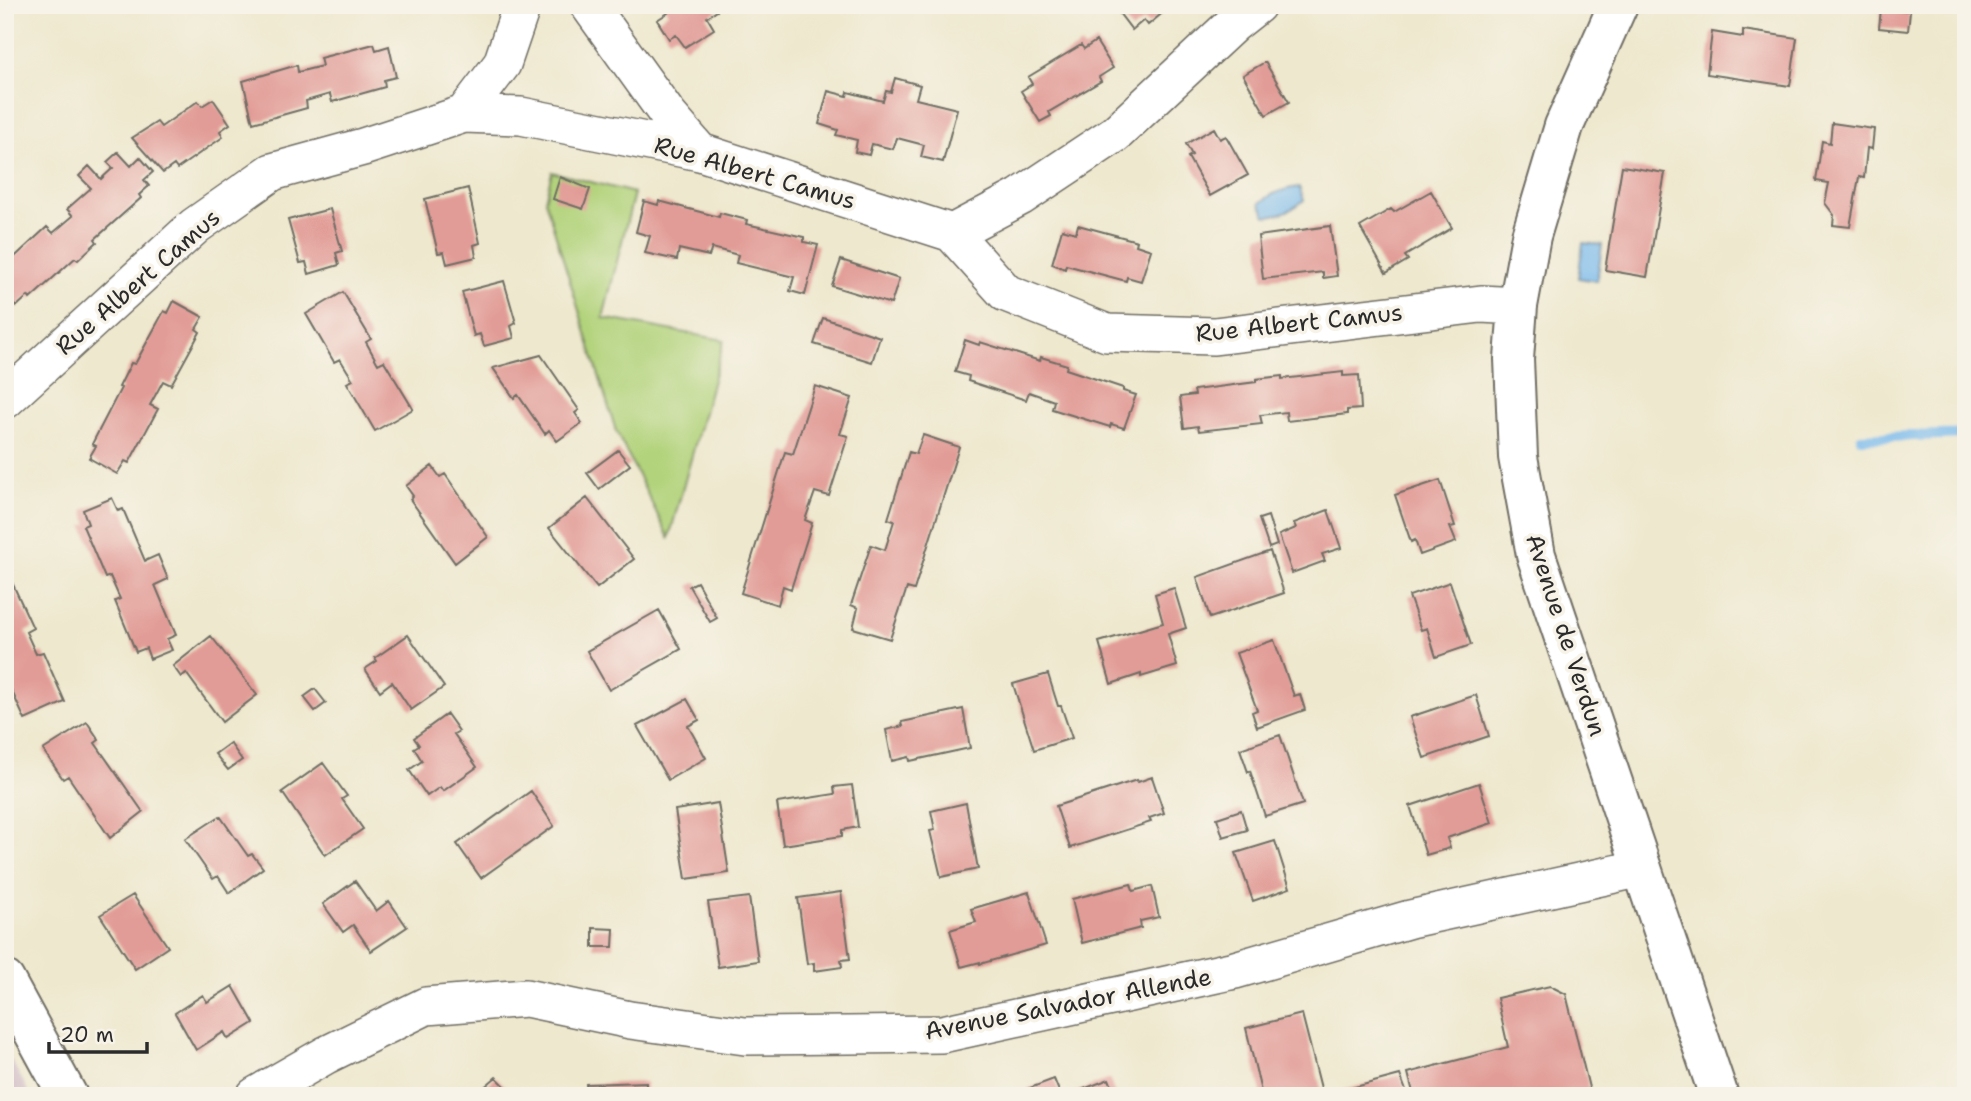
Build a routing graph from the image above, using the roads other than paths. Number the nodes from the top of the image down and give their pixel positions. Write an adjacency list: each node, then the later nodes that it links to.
1 (522, 5): 5 (street)
2 (589, 5): 6 (street)
3 (1257, 5): 7 (street)
4 (1618, 5): 8 (main road, Avenue de Verdun)
5 (464, 114): 6 (street, Rue Albert Camus); 9 (street, Rue Albert Camus)
6 (700, 152): 7 (street, Rue Albert Camus)
7 (952, 233): 8 (street, Rue Albert Camus)
8 (1518, 306): 10 (main road, Avenue de Verdun)
9 (5, 400)
10 (1642, 868): 13 (street, Avenue Salvador Allende); 14 (main road, Avenue de Verdun)
11 (5, 980): 12 (main road)
12 (68, 1096)
13 (255, 1096)
14 (1719, 1096)

